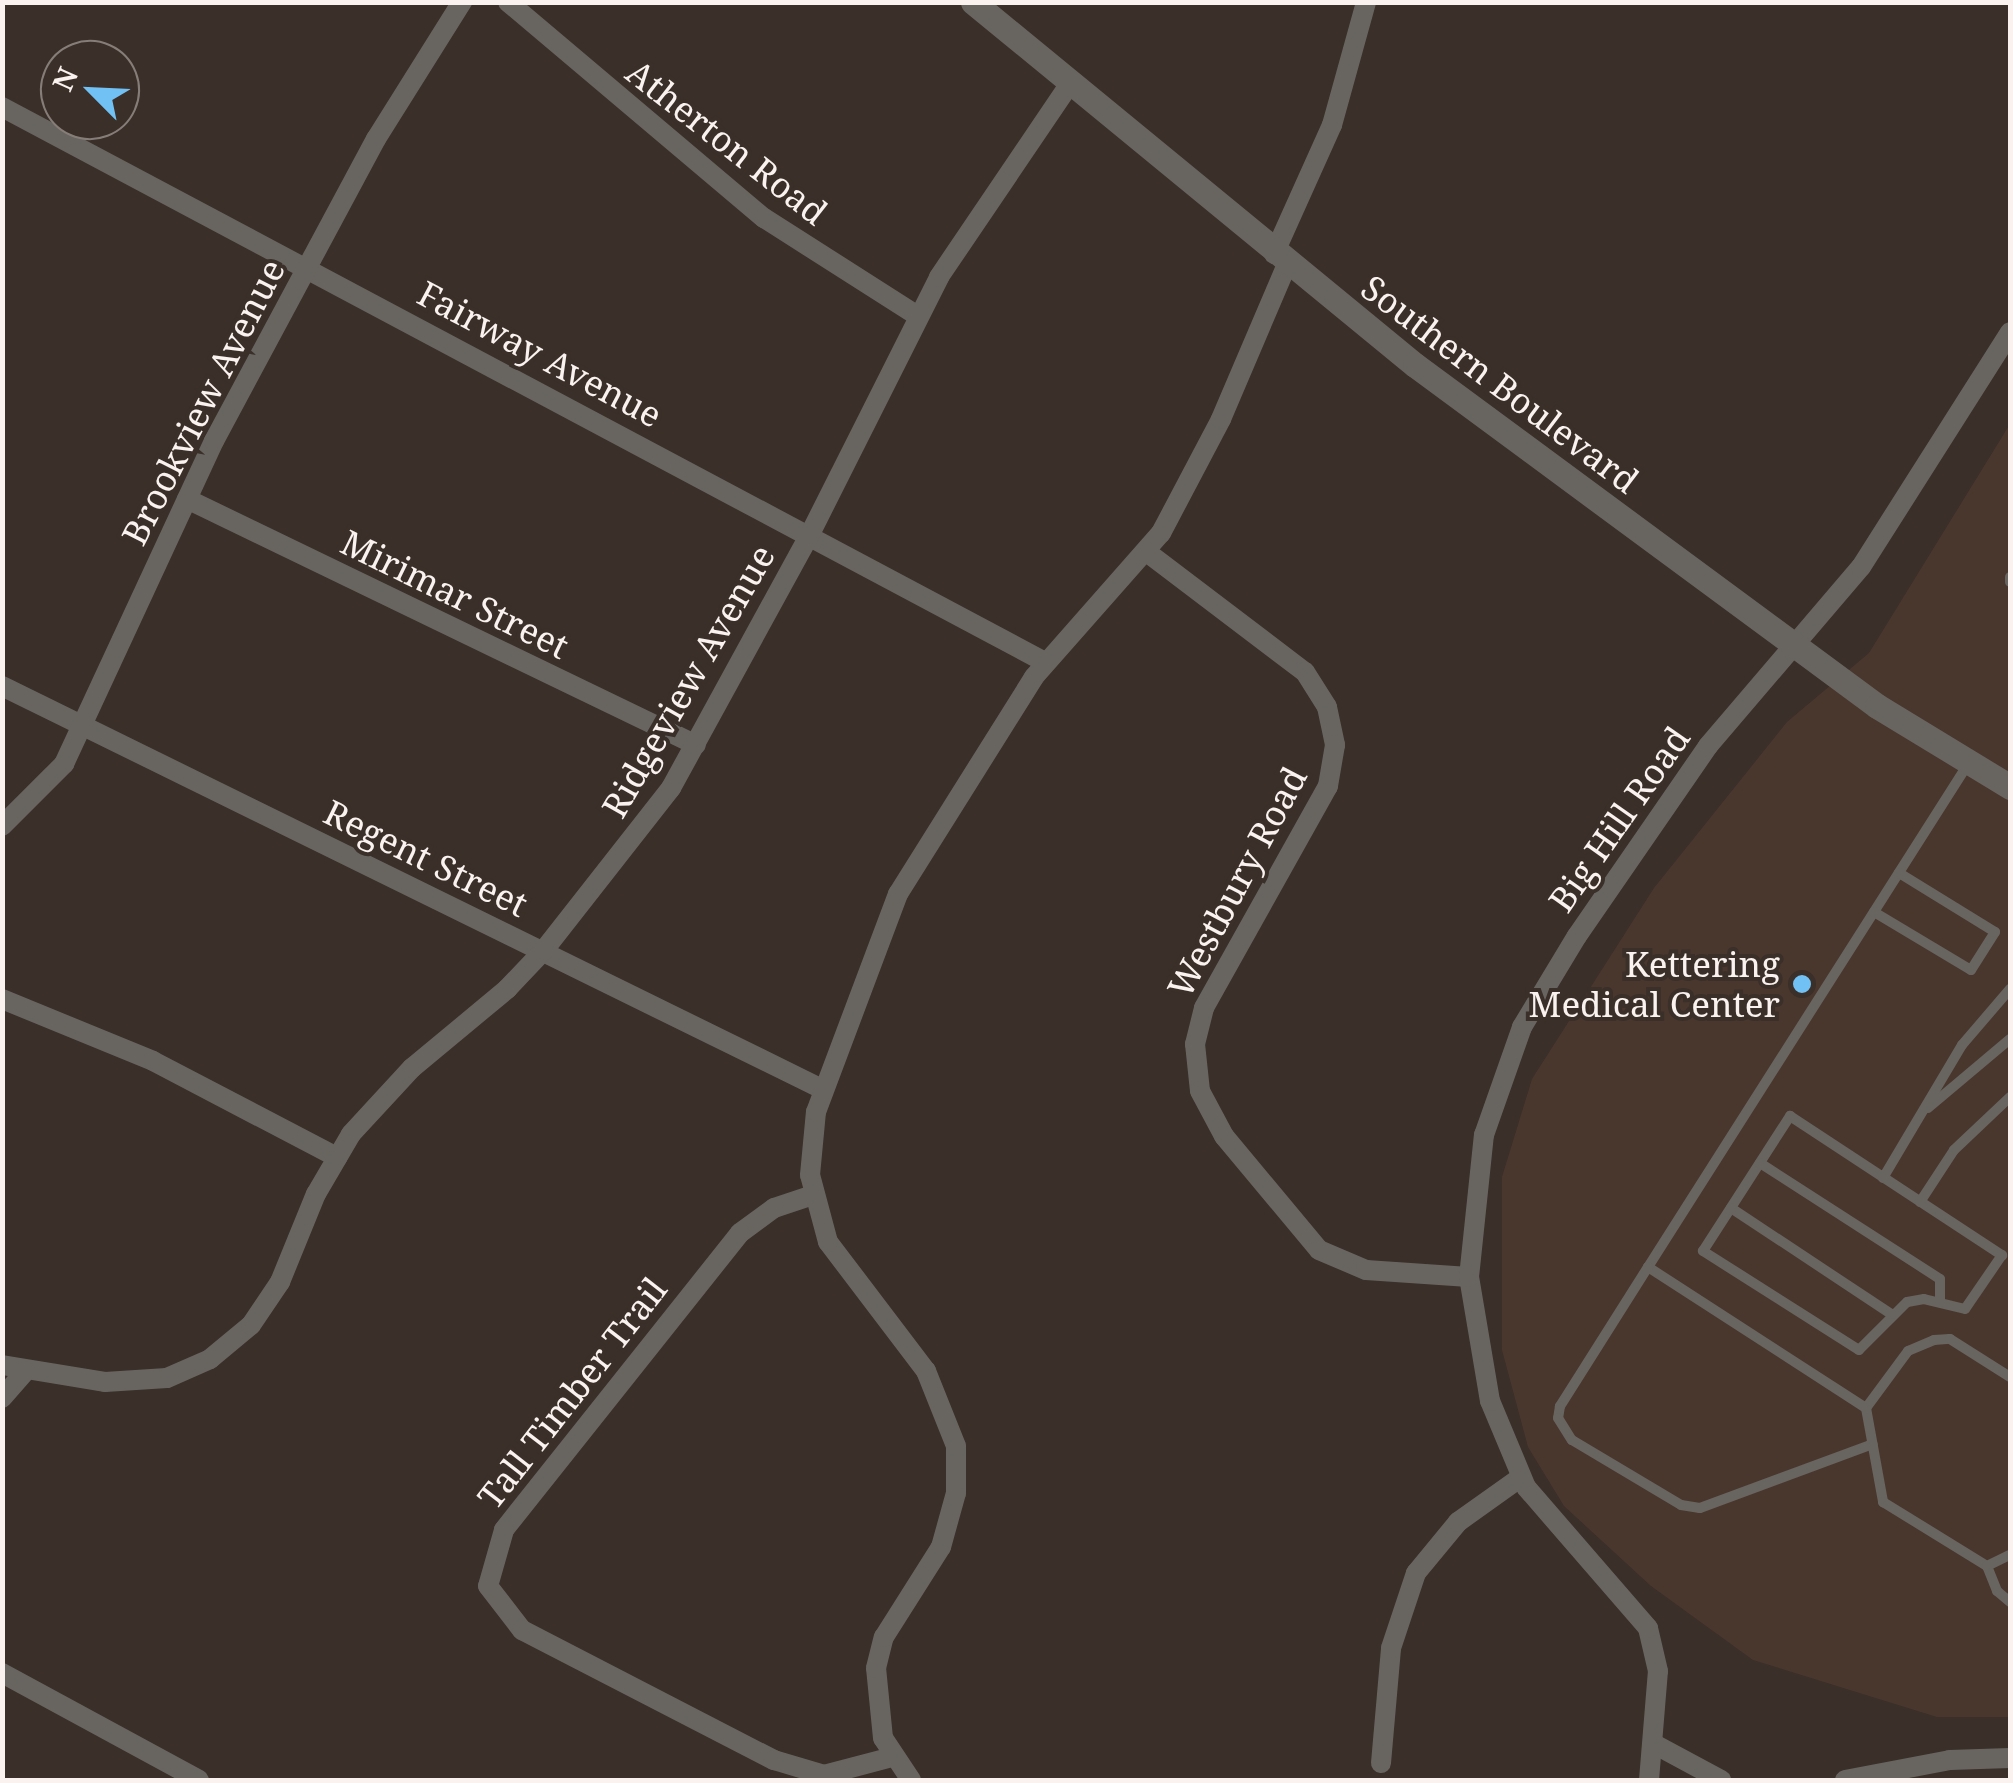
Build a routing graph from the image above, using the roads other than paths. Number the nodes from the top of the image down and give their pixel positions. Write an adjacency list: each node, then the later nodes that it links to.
1 (462, 2): 8 (street, Brookview Avenue)
2 (508, 2): 9 (street, Atherton Road)
3 (973, 2): 5 (street, Southern Boulevard)
4 (1366, 2): 7 (street)
5 (1069, 85): 7 (street, Southern Boulevard); 9 (street, Ridgeview Avenue)
6 (2, 107): 8 (street, Fairway Avenue)
7 (1280, 259): 13 (street); 14 (street, Southern Boulevard)
8 (307, 266): 11 (street, Brookview Avenue); 12 (street, Fairway Avenue)
9 (918, 316): 12 (street, Ridgeview Avenue)
10 (2010, 332): 14 (street, Big Hill Road)
11 (186, 499): 17 (street, Brookview Avenue); 18 (street, Mirimar Street)
12 (810, 534): 15 (street, Fairway Avenue); 18 (street, Ridgeview Avenue)
13 (1148, 553): 15 (street); 39 (street, Westbury Road)
14 (1794, 646): 19 (street, Southern Boulevard); 39 (street, Big Hill Road)
15 (1045, 662): 28 (street)
16 (2, 686): 17 (street, Regent Street)
17 (84, 727): 21 (street, Brookview Avenue); 24 (street, Regent Street)
18 (696, 745): 24 (street, Ridgeview Avenue)
19 (1969, 763): 20 (street, Southern Boulevard); 22 (lane)
20 (2010, 787)
21 (2, 826)
22 (1899, 873): 23 (lane); 23 (lane)
23 (1874, 912): 38 (lane)
24 (544, 950): 28 (street, Regent Street); 31 (street, Ridgeview Avenue)
25 (2010, 989): 30 (lane)
26 (2, 999): 31 (street)
27 (2010, 1039): 30 (lane)
28 (822, 1089): 34 (street)
29 (2010, 1097): 35 (lane)
30 (1928, 1109): 33 (lane)
31 (337, 1157): 43 (street, Ridgeview Avenue)
32 (1760, 1164): 33 (lane); 36 (lane); 40 (lane)
33 (1883, 1178): 35 (lane)
34 (812, 1195): 54 (street); 54 (street, Tall Timber Trail)
35 (1920, 1202): 37 (lane)
36 (1731, 1208): 41 (lane); 41 (lane)
37 (2006, 1251): 40 (lane)
38 (1648, 1267): 46 (lane); 47 (lane)
39 (1469, 1278): 48 (street, Big Hill Road)
40 (1940, 1302): 41 (lane)
41 (1891, 1314)
42 (2, 1364): 43 (street, Ridgeview Avenue)
43 (25, 1372): 45 (street)
44 (2010, 1378): 46 (lane)
45 (2, 1398)
46 (1866, 1408): 47 (lane)
47 (1873, 1444): 50 (lane)
48 (1521, 1477): 53 (street, Big Hill Road); 56 (street)
49 (2010, 1556): 50 (lane)
50 (1986, 1566): 51 (lane)
51 (2010, 1602)
52 (2, 1673): 57 (street)
53 (1656, 1745): 59 (street, Big Hill Road); 60 (street)
54 (892, 1757): 58 (street)
55 (2010, 1758): 61 (street)
56 (1381, 1764)
57 (199, 1780)
58 (911, 1780)
59 (1649, 1780)
60 (1721, 1780)
61 (1845, 1780)

